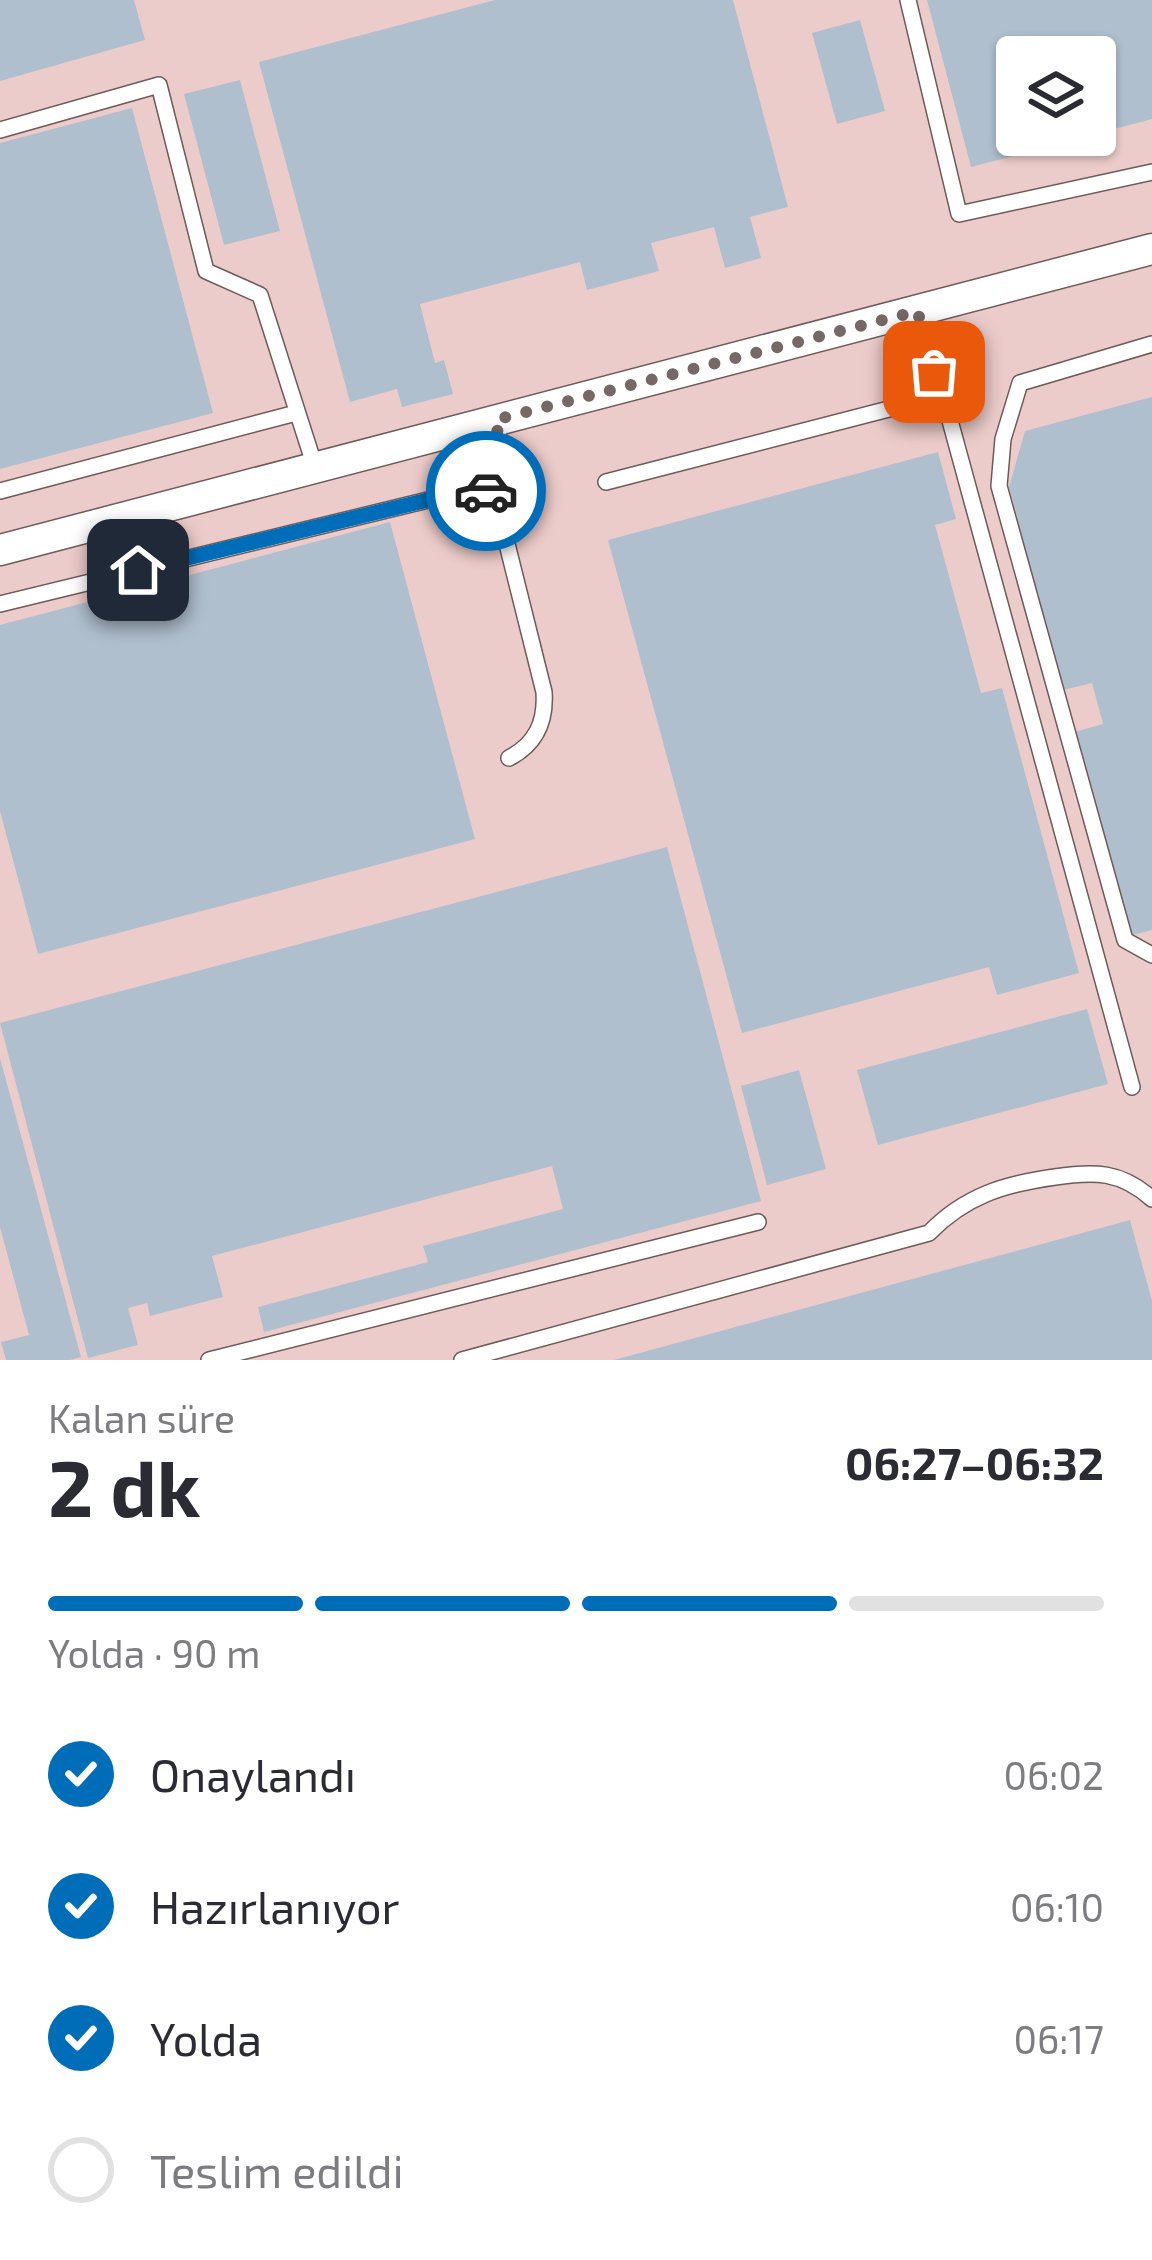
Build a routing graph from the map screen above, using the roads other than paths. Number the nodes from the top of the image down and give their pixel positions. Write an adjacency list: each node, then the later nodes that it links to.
1 (908, 0): 3 (lane)
2 (0, 130): 8 (lane)
3 (1152, 172)
4 (1152, 249): 5 (street)
5 (918, 311): 7 (lane); 9 (street)
6 (1152, 344): 17 (lane)
7 (943, 394): 11 (lane); 18 (lane)
8 (296, 413): 10 (lane); 12 (lane)
9 (495, 420): 10 (street); 13 (lane)
10 (315, 467): 14 (street)
11 (606, 482)
12 (0, 491)
13 (483, 498): 15 (lane); 16 (lane)
14 (0, 550)
15 (0, 604)
16 (508, 758)
17 (1152, 955)
18 (1132, 1087)
19 (1152, 1199): 22 (lane)
20 (758, 1222): 21 (lane)
21 (209, 1360)
22 (462, 1360)

